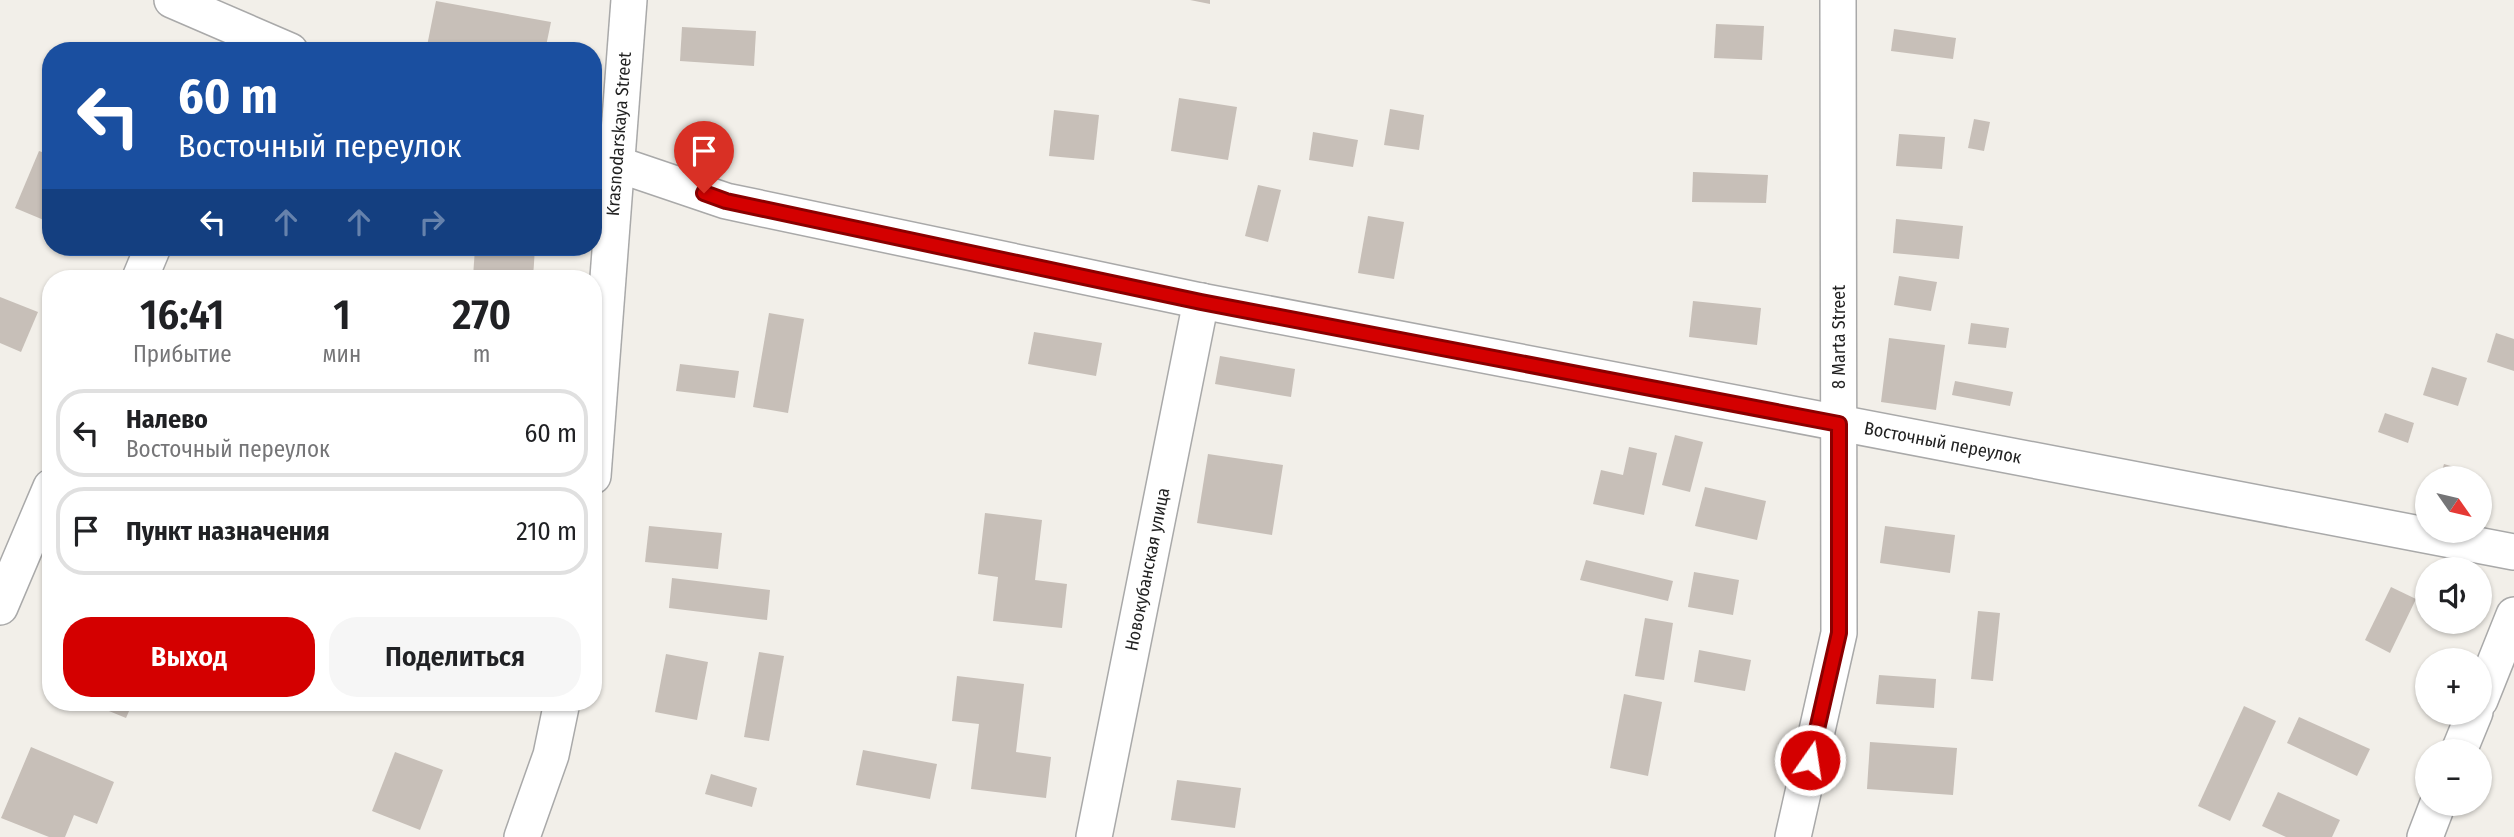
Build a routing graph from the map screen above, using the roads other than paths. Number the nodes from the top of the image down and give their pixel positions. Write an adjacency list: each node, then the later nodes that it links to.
1 (172, 0): 4 (street)
2 (629, 0): 5 (street, Krasnodarskaya Street)
3 (1838, 0): 8 (street, 8 Marta Street)
4 (265, 42)
5 (606, 160): 6 (street, Krasnodarskaya Street); 7 (street, Восточный переулок)
6 (601, 270)
7 (1201, 302): 8 (street, Восточный переулок); 17 (street, Новокубанская улица)
8 (1839, 424): 10 (street, Восточный переулок); 18 (street, 8 Marta Street)
9 (42, 508): 11 (street)
10 (2514, 552)
11 (0, 607)
12 (2514, 615): 13 (street)
13 (2492, 670)
14 (560, 711): 16 (street)
15 (2433, 816): 19 (street)
16 (522, 837)
17 (1094, 837)
18 (1793, 837)
19 (2424, 837)

